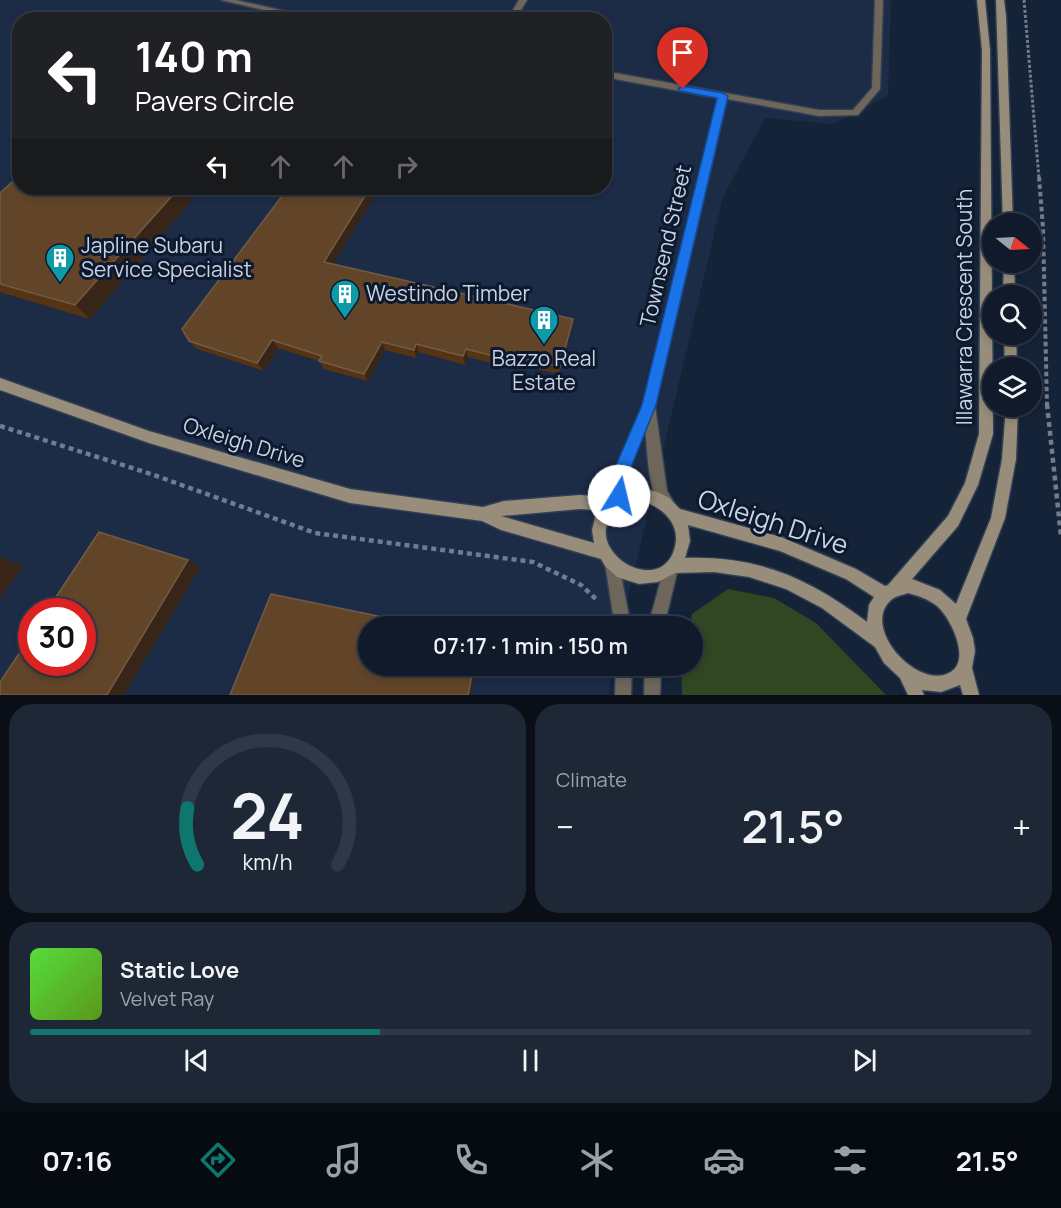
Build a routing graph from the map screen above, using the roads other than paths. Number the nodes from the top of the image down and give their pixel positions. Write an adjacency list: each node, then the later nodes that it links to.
1 (225, 0): 5 (street)
2 (879, 0): 7 (street)
3 (981, 0): 17 (street, Illawarra Crescent South)
4 (1000, 0): 8 (street, Illawarra Crescent South)
5 (282, 12)
6 (612, 75): 7 (street)
7 (723, 96): 10 (street, Townsend Street)
8 (1008, 213)
9 (0, 384): 14 (street, Oxleigh Drive)
10 (649, 405): 12 (street, Townsend Street); 13 (street, Townsend Street)
11 (1011, 417): 20 (street)
12 (614, 500): 13 (street); 14 (street, Oxleigh Drive); 15 (street)
13 (673, 511): 16 (street); 17 (street, Oxleigh Drive)
14 (483, 514): 15 (street, Oxleigh Drive)
15 (608, 559): 16 (street); 18 (street)
16 (671, 567): 19 (street); 21 (street)
17 (890, 591): 20 (street); 21 (street)
18 (620, 616)
19 (659, 616)
20 (958, 619): 22 (street)
21 (879, 642): 23 (street)
22 (964, 668): 23 (street); 29 (street)
23 (906, 674): 28 (street)
24 (624, 676): 26 (street)
25 (653, 676): 27 (street)
26 (623, 695)
27 (652, 695)
28 (916, 695)
29 (971, 695)

